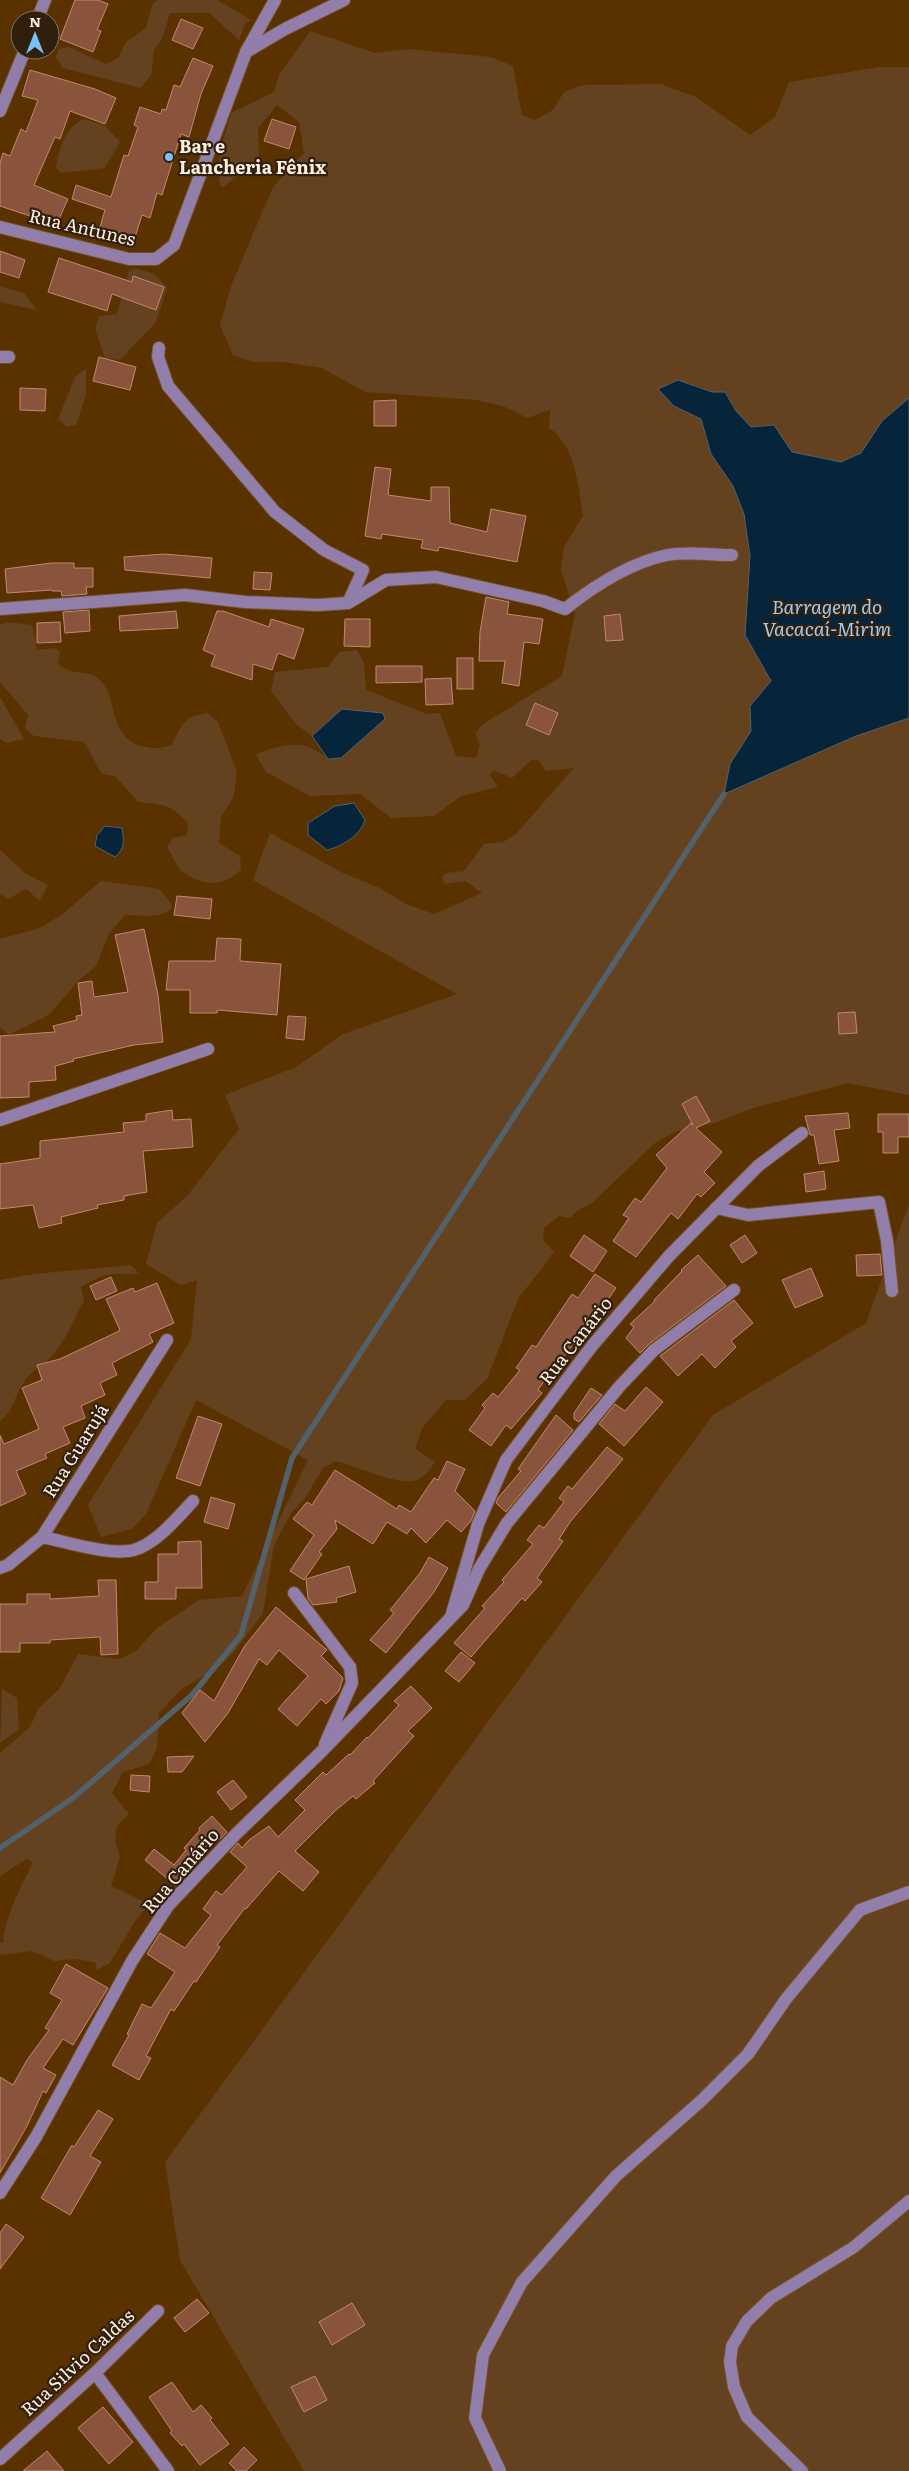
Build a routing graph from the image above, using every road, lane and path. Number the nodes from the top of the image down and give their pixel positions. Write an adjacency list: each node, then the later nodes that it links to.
1 (275, 0): 3 (street)
2 (344, 0): 3 (street)
3 (246, 52): 6 (street, Rua Antunes)
4 (20, 60): 5 (street)
5 (0, 111)
6 (0, 227)
7 (159, 348): 9 (street)
8 (732, 555): 9 (street)
9 (348, 603): 10 (street)
10 (0, 609)
11 (208, 1049): 12 (street)
12 (0, 1120)
13 (802, 1133): 14 (street, Rua Canário)
14 (716, 1208): 16 (street); 22 (street, Rua Canário)
15 (734, 1290): 22 (street, Rua Canário)
16 (892, 1291)
17 (167, 1340): 19 (street, Rua Guarujá)
18 (193, 1501): 19 (street)
19 (42, 1537): 20 (street, Rua Guarujá)
20 (0, 1568)
21 (294, 1593): 23 (street)
22 (450, 1619): 23 (street, Rua Canário)
23 (321, 1752): 25 (street, Rua Canário)
24 (909, 1892): 31 (street)
25 (0, 2193)
26 (909, 2201): 32 (street)
27 (158, 2311): 28 (street, Rua Silvio Caldas)
28 (95, 2373): 29 (street, Rua Silvio Caldas); 30 (street)
29 (0, 2459)
30 (168, 2471)
31 (500, 2471)
32 (802, 2471)

